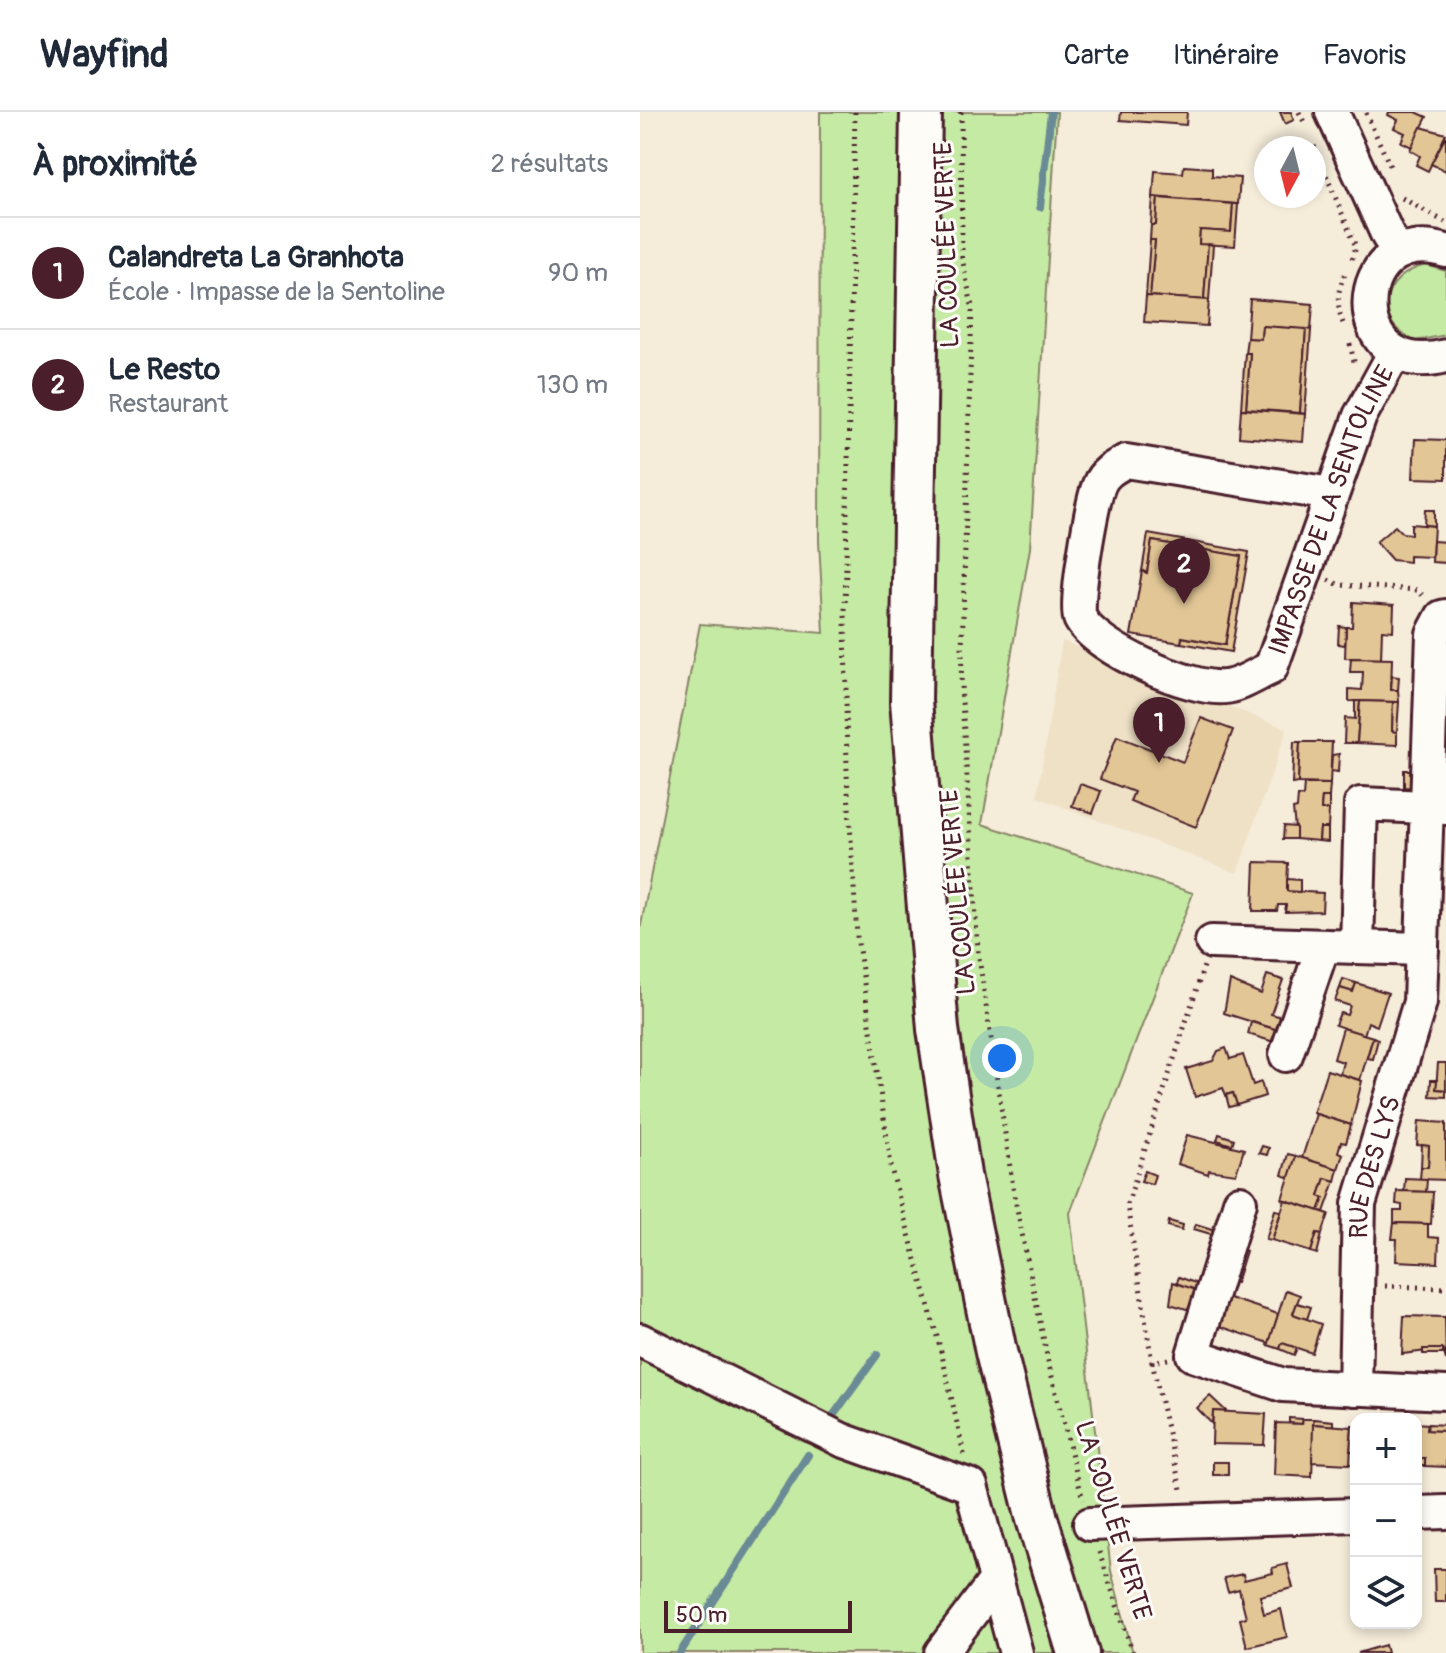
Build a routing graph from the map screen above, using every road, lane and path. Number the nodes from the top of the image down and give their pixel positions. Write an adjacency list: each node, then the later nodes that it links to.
1 (855, 112): 34 (path)
2 (921, 112): 43 (main road)
3 (961, 112): 39 (path, LA COULÉE VERTE)
4 (1299, 112): 6 (path)
5 (1366, 112): 7 (path)
6 (1318, 119): 12 (street)
7 (1392, 172)
8 (1326, 177): 15 (path)
9 (1398, 186): 10 (path)
10 (1446, 222)
11 (1446, 251): 12 (street)
12 (1399, 252): 13 (street)
13 (1395, 352): 14 (street); 16 (street, IMPASSE DE LA SENTOLINE)
14 (1446, 356)
15 (1356, 370)
16 (1331, 494): 17 (street, IMPASSE DE LA SENTOLINE); 17 (street, IMPASSE DE LA SENTOLINE)
17 (1305, 570): 18 (path)
18 (1444, 617): 19 (street, RUE DES LYS)
19 (1437, 807): 22 (street); 23 (street, RUE DES LYS)
20 (1212, 942): 21 (street); 31 (path)
21 (1323, 946): 22 (street); 25 (street)
22 (1357, 947): 23 (street)
23 (1422, 949): 24 (street, RUE DES LYS)
24 (1433, 1003): 27 (street, RUE DES LYS)
25 (1286, 1055)
26 (1240, 1202): 30 (street)
27 (1356, 1285): 28 (path); 32 (street, RUE DES LYS)
28 (1446, 1288)
29 (640, 1340): 34 (street)
30 (1193, 1355): 31 (path); 32 (street)
31 (1152, 1362): 38 (path)
32 (1355, 1389): 33 (street)
33 (1446, 1393)
34 (971, 1486): 40 (street)
35 (1446, 1512): 36 (street)
36 (1422, 1513)
37 (1350, 1515): 38 (street)
38 (1188, 1520): 39 (street)
39 (1090, 1524): 44 (path, LA COULÉE VERTE)
40 (996, 1580): 41 (street); 42 (street)
41 (941, 1653)
42 (1016, 1653)
43 (1078, 1653)
44 (1133, 1653)

